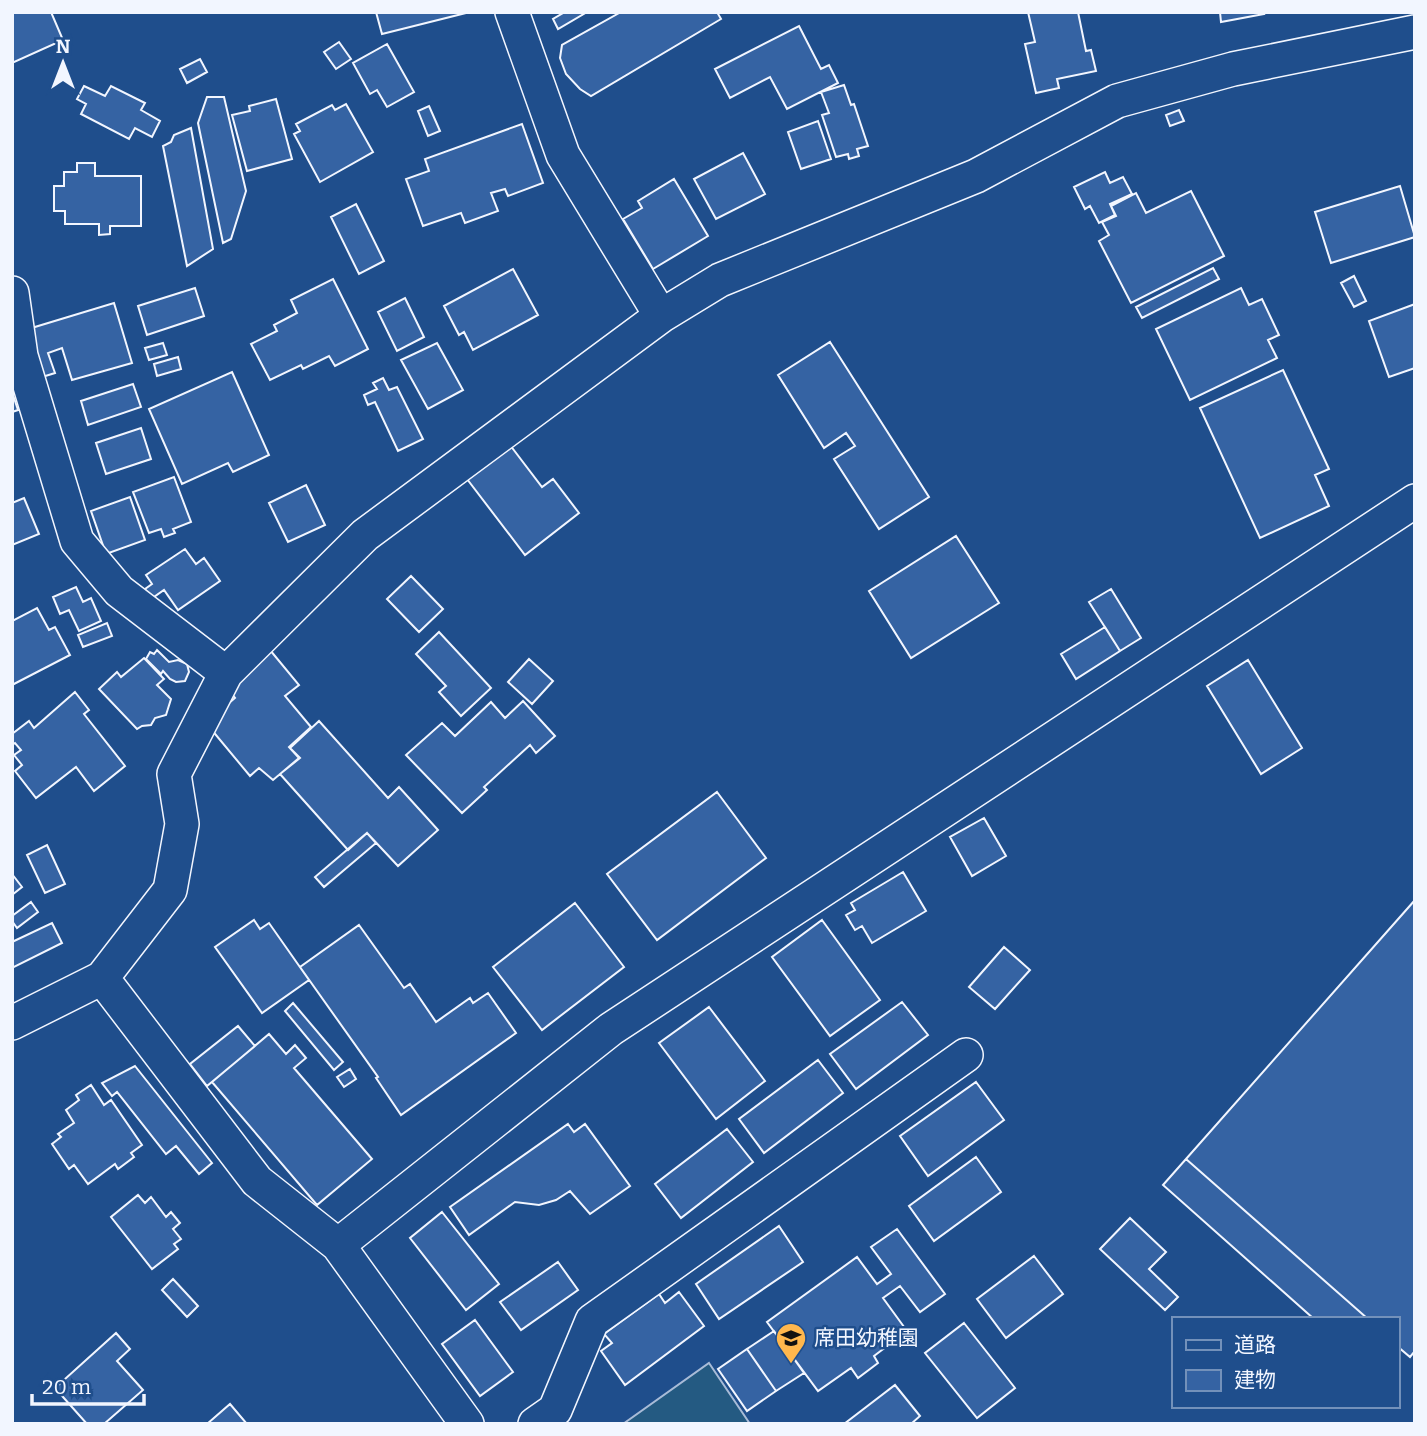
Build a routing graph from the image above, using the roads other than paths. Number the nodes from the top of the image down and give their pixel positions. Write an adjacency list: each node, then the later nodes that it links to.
1 (512, 12): 4 (street)
2 (1415, 32): 4 (street)
3 (12, 293): 5 (street)
4 (661, 316): 7 (street)
5 (17, 357): 7 (street)
6 (1415, 501): 11 (street)
7 (226, 673): 8 (street)
8 (102, 978): 9 (street); 11 (street)
9 (12, 1023)
10 (966, 1055): 13 (street)
11 (338, 1245): 12 (street)
12 (467, 1424)
13 (535, 1424)

